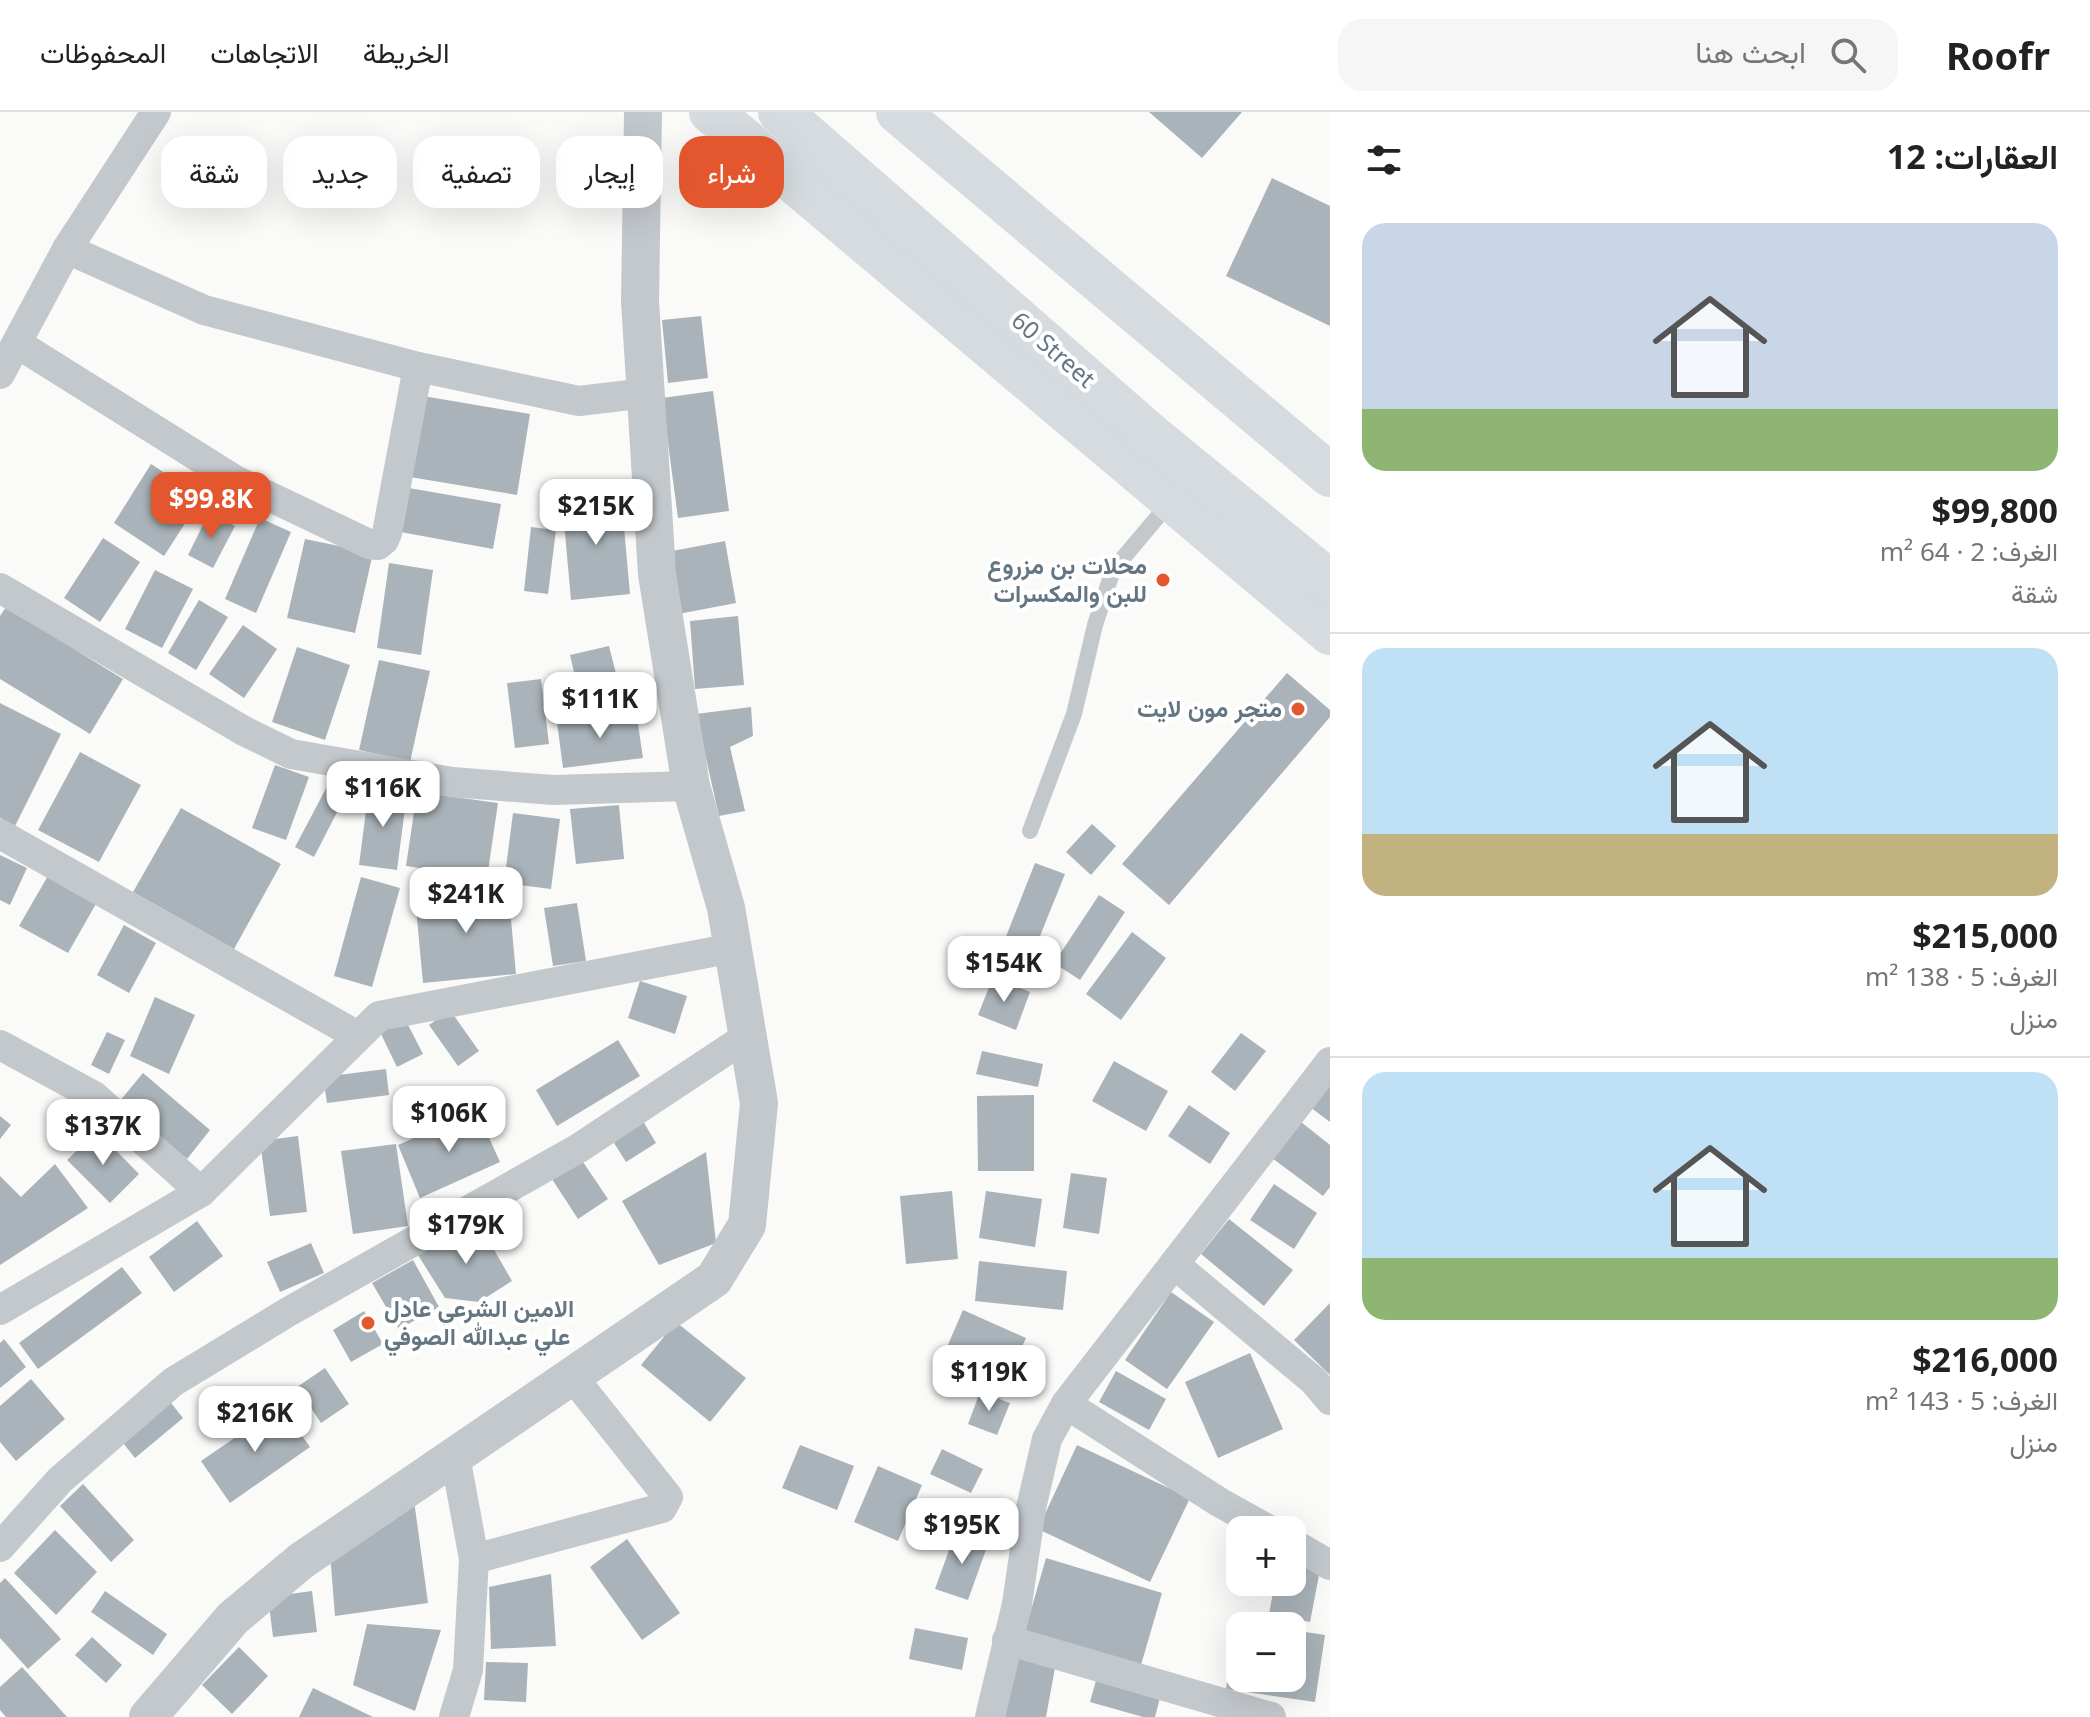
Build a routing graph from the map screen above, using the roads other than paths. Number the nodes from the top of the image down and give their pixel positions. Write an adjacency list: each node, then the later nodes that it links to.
1 (156, 112): 6 (street)
2 (643, 112): 10 (street)
3 (711, 112): 11 (main road)
4 (780, 112): 11 (main road, 60 Street)
5 (898, 112): 12 (main road)
6 (67, 249): 7 (street); 8 (street)
7 (18, 344): 8 (street); 9 (street)
8 (418, 367): 10 (street)
9 (0, 374)
10 (646, 393): 17 (street)
11 (1142, 451): 13 (main road); 14 (main road, 60 Street)
12 (1330, 475)
13 (1172, 499): 16 (main road); 18 (lane)
14 (1330, 582)
15 (0, 588): 17 (street)
16 (1330, 633)
17 (691, 786): 20 (street)
18 (1030, 831)
19 (0, 834): 21 (street)
20 (733, 948): 21 (street); 22 (street)
21 (358, 1036): 25 (street)
22 (748, 1036): 28 (street); 33 (street)
23 (0, 1045): 25 (street)
24 (1330, 1062): 26 (street)
25 (201, 1192): 27 (street)
26 (1174, 1264): 29 (street); 30 (street)
27 (0, 1310)
28 (572, 1376): 31 (street); 35 (street)
29 (1330, 1400)
30 (1066, 1404): 32 (street); 37 (street)
31 (455, 1456): 35 (street); 38 (street)
32 (1244, 1516)
33 (0, 1547)
34 (1306, 1551): 36 (street)
35 (474, 1559): 39 (street)
36 (1330, 1565)
37 (1007, 1640): 40 (street); 41 (street)
38 (148, 1717)
39 (454, 1717)
40 (990, 1717)
41 (1271, 1717)

